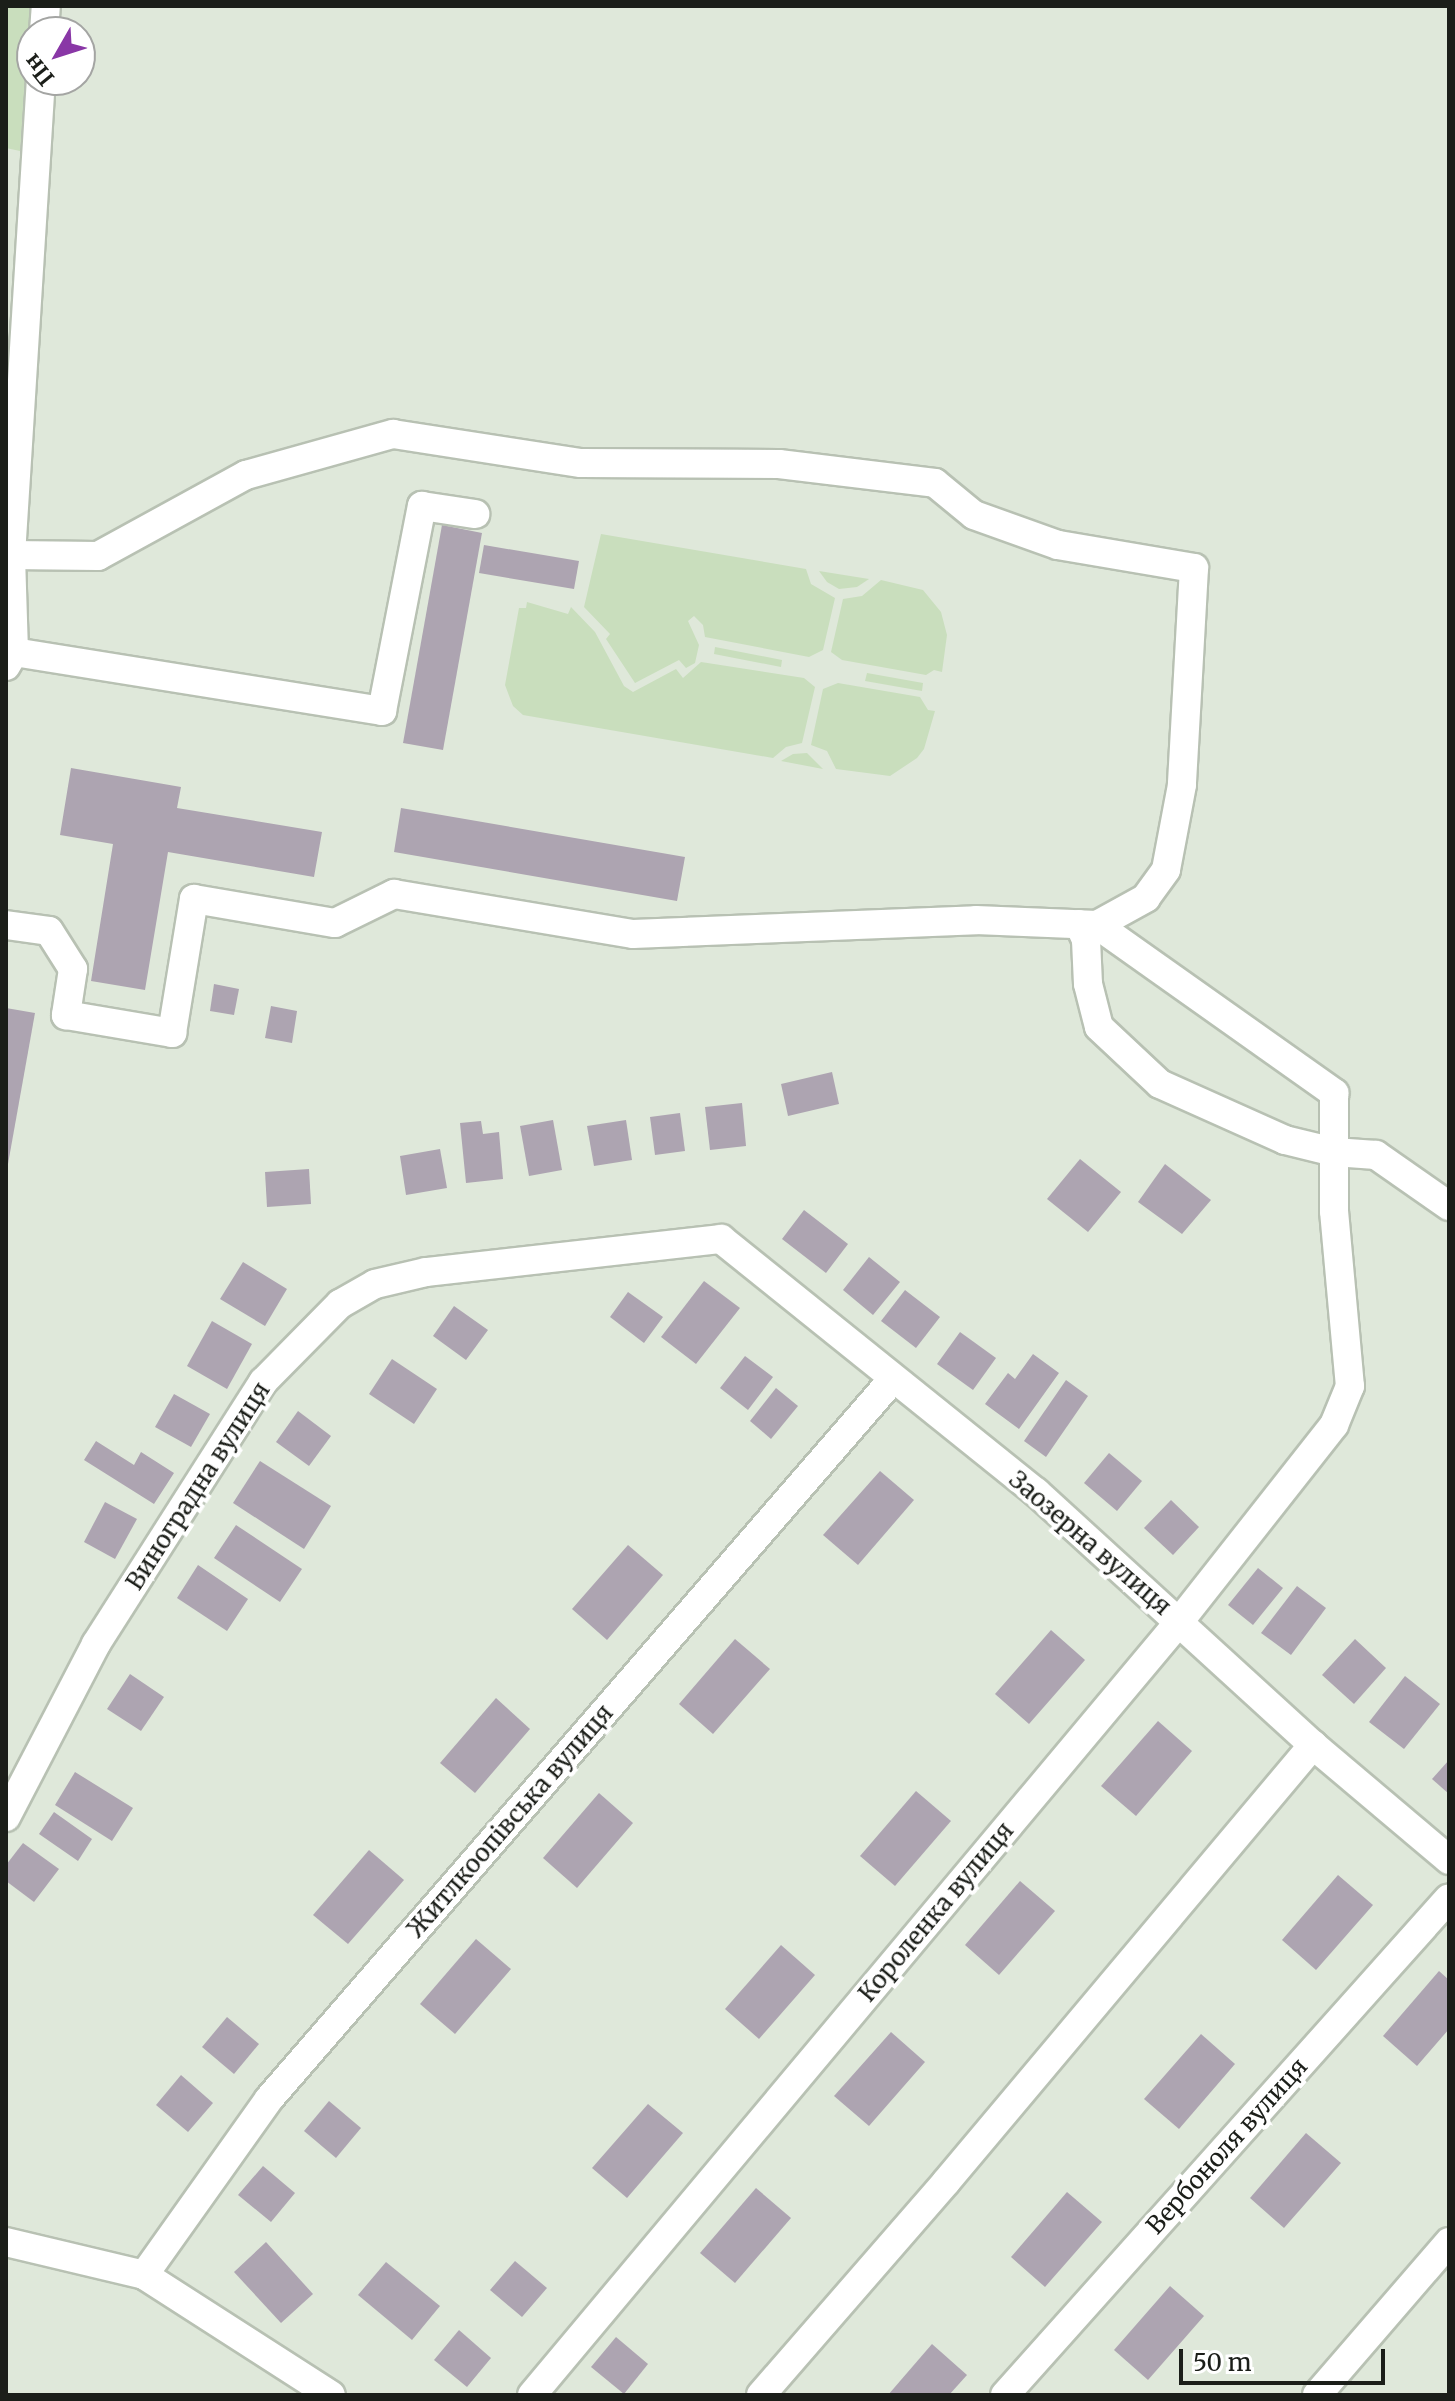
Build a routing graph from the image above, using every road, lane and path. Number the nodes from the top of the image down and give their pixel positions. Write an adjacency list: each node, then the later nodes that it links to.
1 (40, 96): 3 (street)
2 (475, 514): 4 (street)
3 (11, 555): 4 (street); 5 (street)
4 (10, 659)
5 (1088, 924): 6 (street); 7 (street, Короленка вулиця); 7 (street)
6 (6, 925)
7 (1334, 1152): 8 (street); 11 (street, Короленка вулиця)
8 (1449, 1206)
9 (721, 1239): 10 (street, Заозерна вулиця); 13 (street, Виноградна вулиця)
10 (893, 1379): 11 (street, Заозерна вулиця); 18 (street, Житлкоопівська вулиця)
11 (1179, 1622): 12 (street, Заозерна вулиця); 20 (street, Короленка вулиця)
12 (1313, 1745): 14 (street, Заозерна вулиця); 21 (street)
13 (6, 1817)
14 (1449, 1860)
15 (1449, 1898): 22 (street, Вербоноля вулиця)
16 (6, 2242): 18 (street)
17 (1449, 2242): 23 (street)
18 (144, 2275): 19 (street)
19 (331, 2395)
20 (532, 2395)
21 (761, 2395)
22 (1005, 2395)
23 (1317, 2395)

